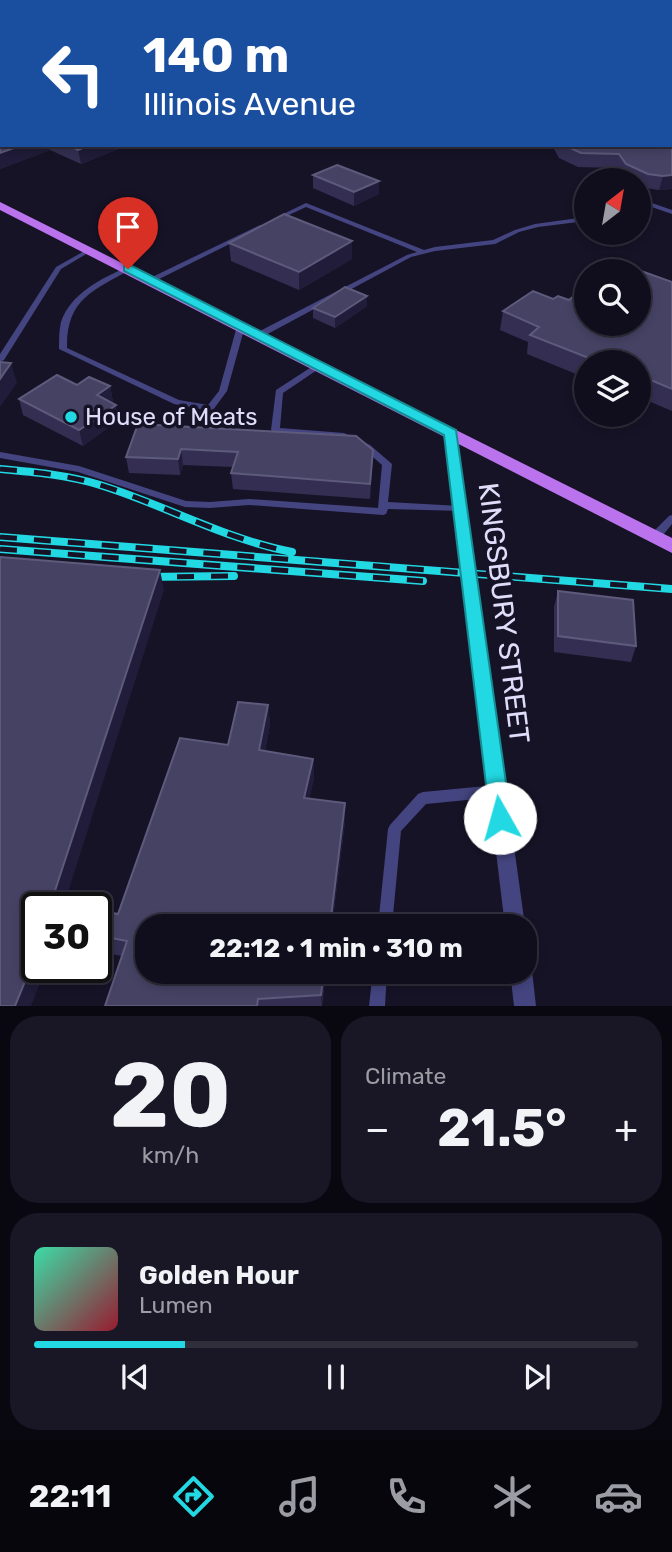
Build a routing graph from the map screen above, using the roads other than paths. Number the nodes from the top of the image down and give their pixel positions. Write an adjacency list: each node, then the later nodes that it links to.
1 (0, 205): 5 (main road)
2 (651, 205): 3 (lane)
3 (672, 212)
4 (574, 220): 6 (lane)
5 (90, 250): 7 (main road); 11 (lane)
6 (423, 252): 8 (lane); 10 (lane)
7 (128, 269): 8 (main road); 9 (lane)
8 (150, 280): 9 (main road)
9 (240, 326): 10 (main road)
10 (258, 335): 12 (main road)
11 (0, 360)
12 (319, 366): 13 (main road); 15 (lane)
13 (451, 433): 16 (street, KINGSBURY STREET); 18 (main road)
14 (0, 455): 15 (lane)
15 (383, 505): 16 (lane)
16 (460, 509): 20 (street, KINGSBURY STREET)
17 (672, 518): 18 (lane)
18 (655, 537): 19 (main road)
19 (672, 546)
20 (497, 791): 21 (lane); 22 (street, KINGSBURY STREET)
21 (386, 914)
22 (513, 914)
23 (379, 984): 25 (lane)
24 (522, 984): 26 (street)
25 (377, 1006)
26 (525, 1006)

